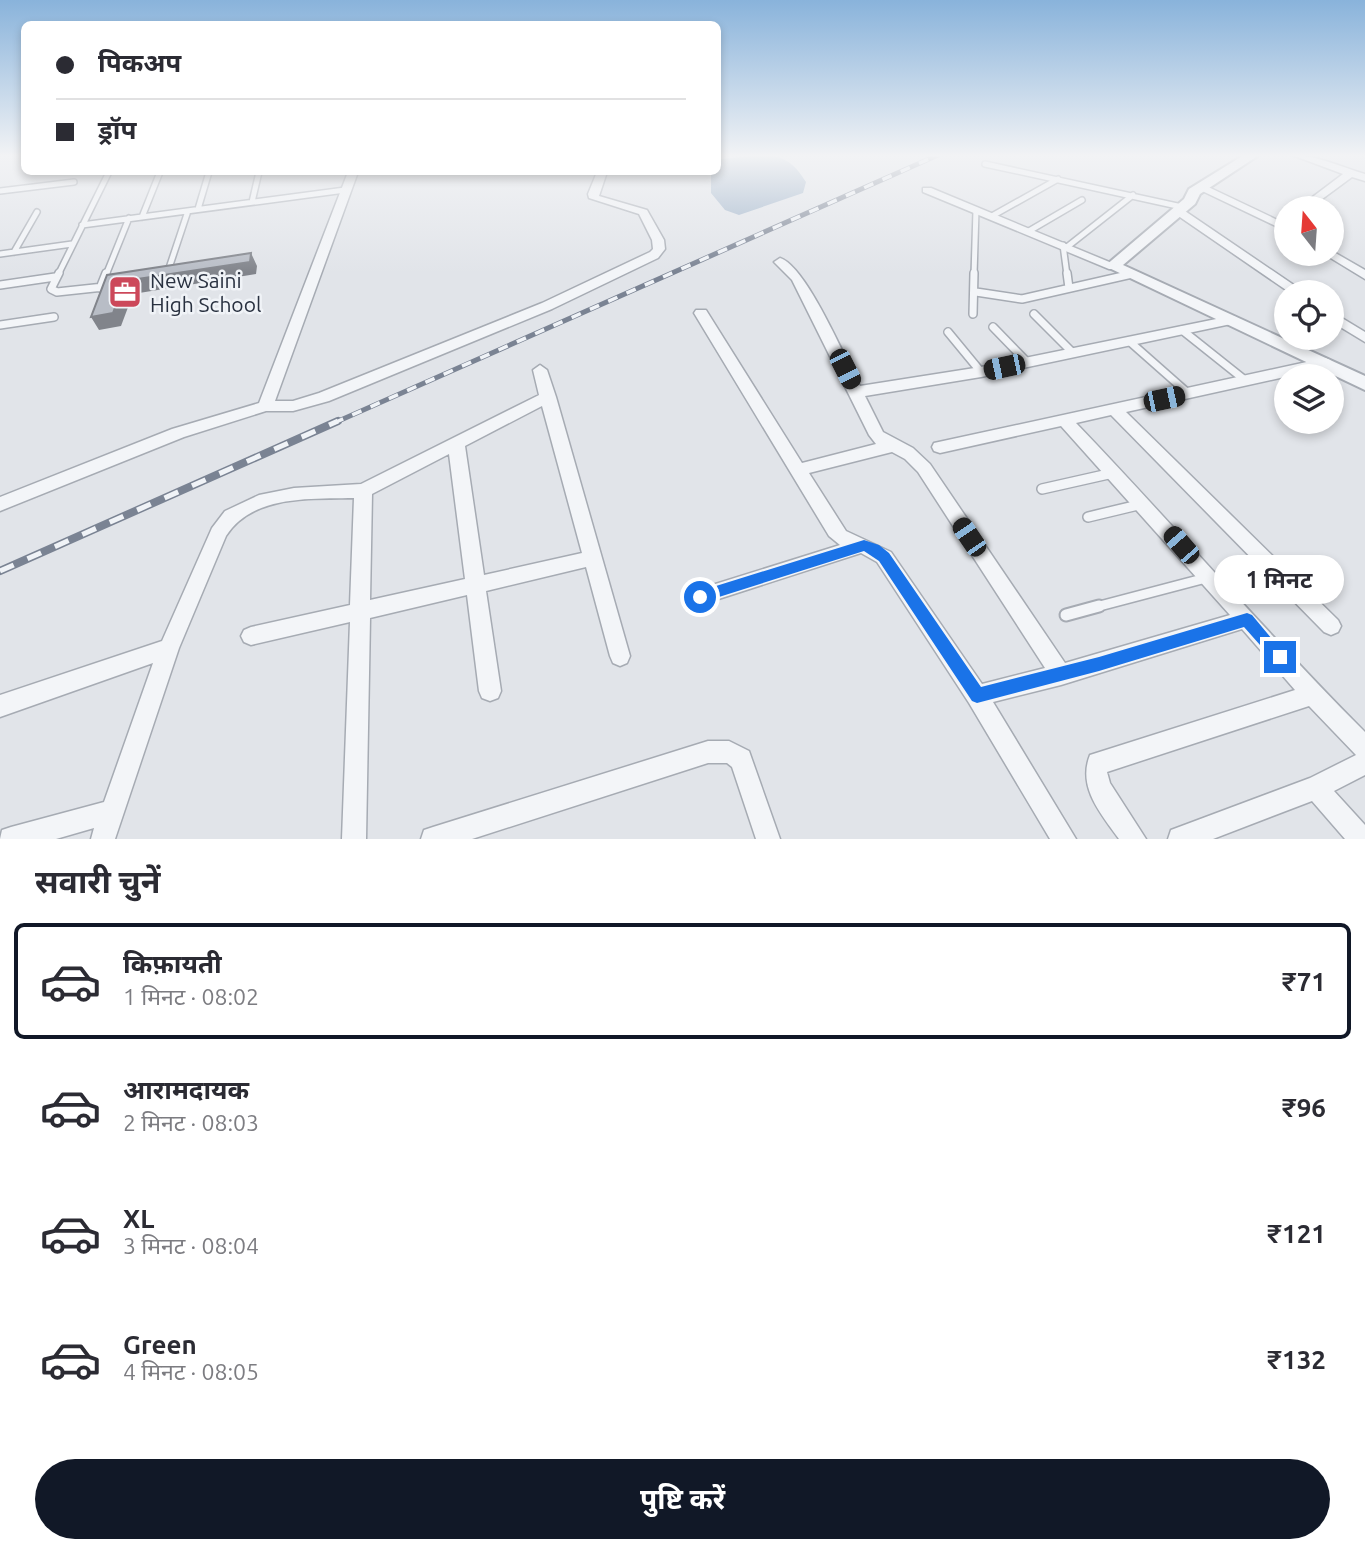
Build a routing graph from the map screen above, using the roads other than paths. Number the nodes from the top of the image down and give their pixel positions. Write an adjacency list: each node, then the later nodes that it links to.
1 (98, 194): 25 (lane)
2 (151, 194): 22 (lane)
3 (202, 194): 17 (lane)
4 (254, 194): 15 (lane)
5 (313, 194): 15 (lane)
6 (343, 194): 66 (street)
7 (593, 194): 66 (street)
8 (937, 194): 18 (street)
9 (1031, 194): 21 (lane)
10 (1129, 194): 13 (lane)
11 (1201, 194): 16 (street)
12 (1219, 194): 24 (street)
13 (1133, 195): 16 (lane); 28 (lane)
14 (1082, 200): 26 (lane)
15 (252, 202): 17 (lane)
16 (1184, 206): 33 (street); 38 (street)
17 (198, 209): 19 (lane)
18 (976, 210): 21 (street); 43 (lane)
19 (188, 211): 22 (lane); 37 (lane)
20 (37, 212): 29 (lane)
21 (992, 216): 26 (street)
22 (142, 217): 23 (lane)
23 (129, 218): 25 (lane); 41 (lane)
24 (1274, 219)
25 (82, 225): 27 (lane)
26 (1029, 232): 28 (street)
27 (72, 244): 29 (lane); 36 (lane)
28 (1065, 246): 33 (street); 42 (lane)
29 (14, 252): 30 (lane)
30 (0, 254)
31 (780, 262): 63 (street)
32 (1344, 262): 35 (street)
33 (1112, 266): 34 (street)
34 (1132, 274): 42 (lane); 48 (street)
35 (1365, 275)
36 (55, 277): 40 (lane); 41 (lane)
37 (178, 277)
38 (1281, 280)
39 (127, 284): 41 (lane)
40 (0, 285)
41 (100, 288)
42 (1069, 288): 43 (lane)
43 (976, 292): 45 (lane)
44 (701, 313): 72 (street)
45 (973, 314)
46 (1034, 314): 56 (lane)
47 (54, 317): 50 (lane)
48 (1231, 320): 52 (street); 58 (street)
49 (1344, 324): 54 (street)
50 (0, 325)
51 (993, 327): 57 (lane)
52 (1182, 330): 55 (street); 61 (lane)
53 (948, 332): 60 (lane)
54 (1365, 338)
55 (1129, 341): 56 (street); 64 (lane)
56 (1073, 353): 57 (street)
57 (1027, 362): 60 (street)
58 (1325, 363): 61 (street); 62 (street)
59 (540, 370): 65 (street)
60 (981, 372): 63 (street)
61 (1246, 381): 64 (street)
62 (1365, 384)
63 (857, 392): 70 (street)
64 (1189, 394): 67 (street)
65 (548, 397): 69 (street); 80 (street)
66 (265, 406): 76 (street)
67 (1115, 410): 68 (street); 87 (street)
68 (1065, 421): 71 (street); 73 (street)
69 (456, 443): 75 (street); 82 (street)
70 (891, 446): 72 (street); 91 (street)
71 (940, 447)
72 (798, 470): 79 (street)
73 (1113, 473): 74 (lane); 77 (street)
74 (1042, 489)
75 (363, 491): 84 (street); 89 (street)
76 (0, 504)
77 (1142, 504): 78 (lane); 81 (street)
78 (1088, 517)
79 (864, 545): 83 (street); 94 (street)
80 (593, 558): 82 (street); 90 (street)
81 (1209, 577): 85 (lane); 86 (street)
82 (476, 584): 84 (street); 92 (street)
83 (700, 597)
84 (360, 611): 88 (street); 102 (street)
85 (1066, 615)
86 (1247, 620): 91 (street); 93 (street)
87 (1331, 626)
88 (251, 636)
89 (169, 648): 95 (street); 99 (street)
90 (620, 656)
91 (1061, 675): 94 (street)
92 (490, 691)
93 (1313, 695): 96 (street); 106 (street)
94 (977, 696): 105 (street)
95 (0, 706)
96 (1365, 748)
97 (1365, 762): 98 (street)
98 (1316, 788): 107 (street); 108 (street)
99 (114, 811): 100 (street); 101 (street)
100 (11, 839)
101 (103, 839)
102 (354, 839)
103 (433, 839): 104 (street)
104 (768, 839)
105 (1064, 839)
106 (1134, 839)
107 (1180, 839)
108 (1361, 839)

